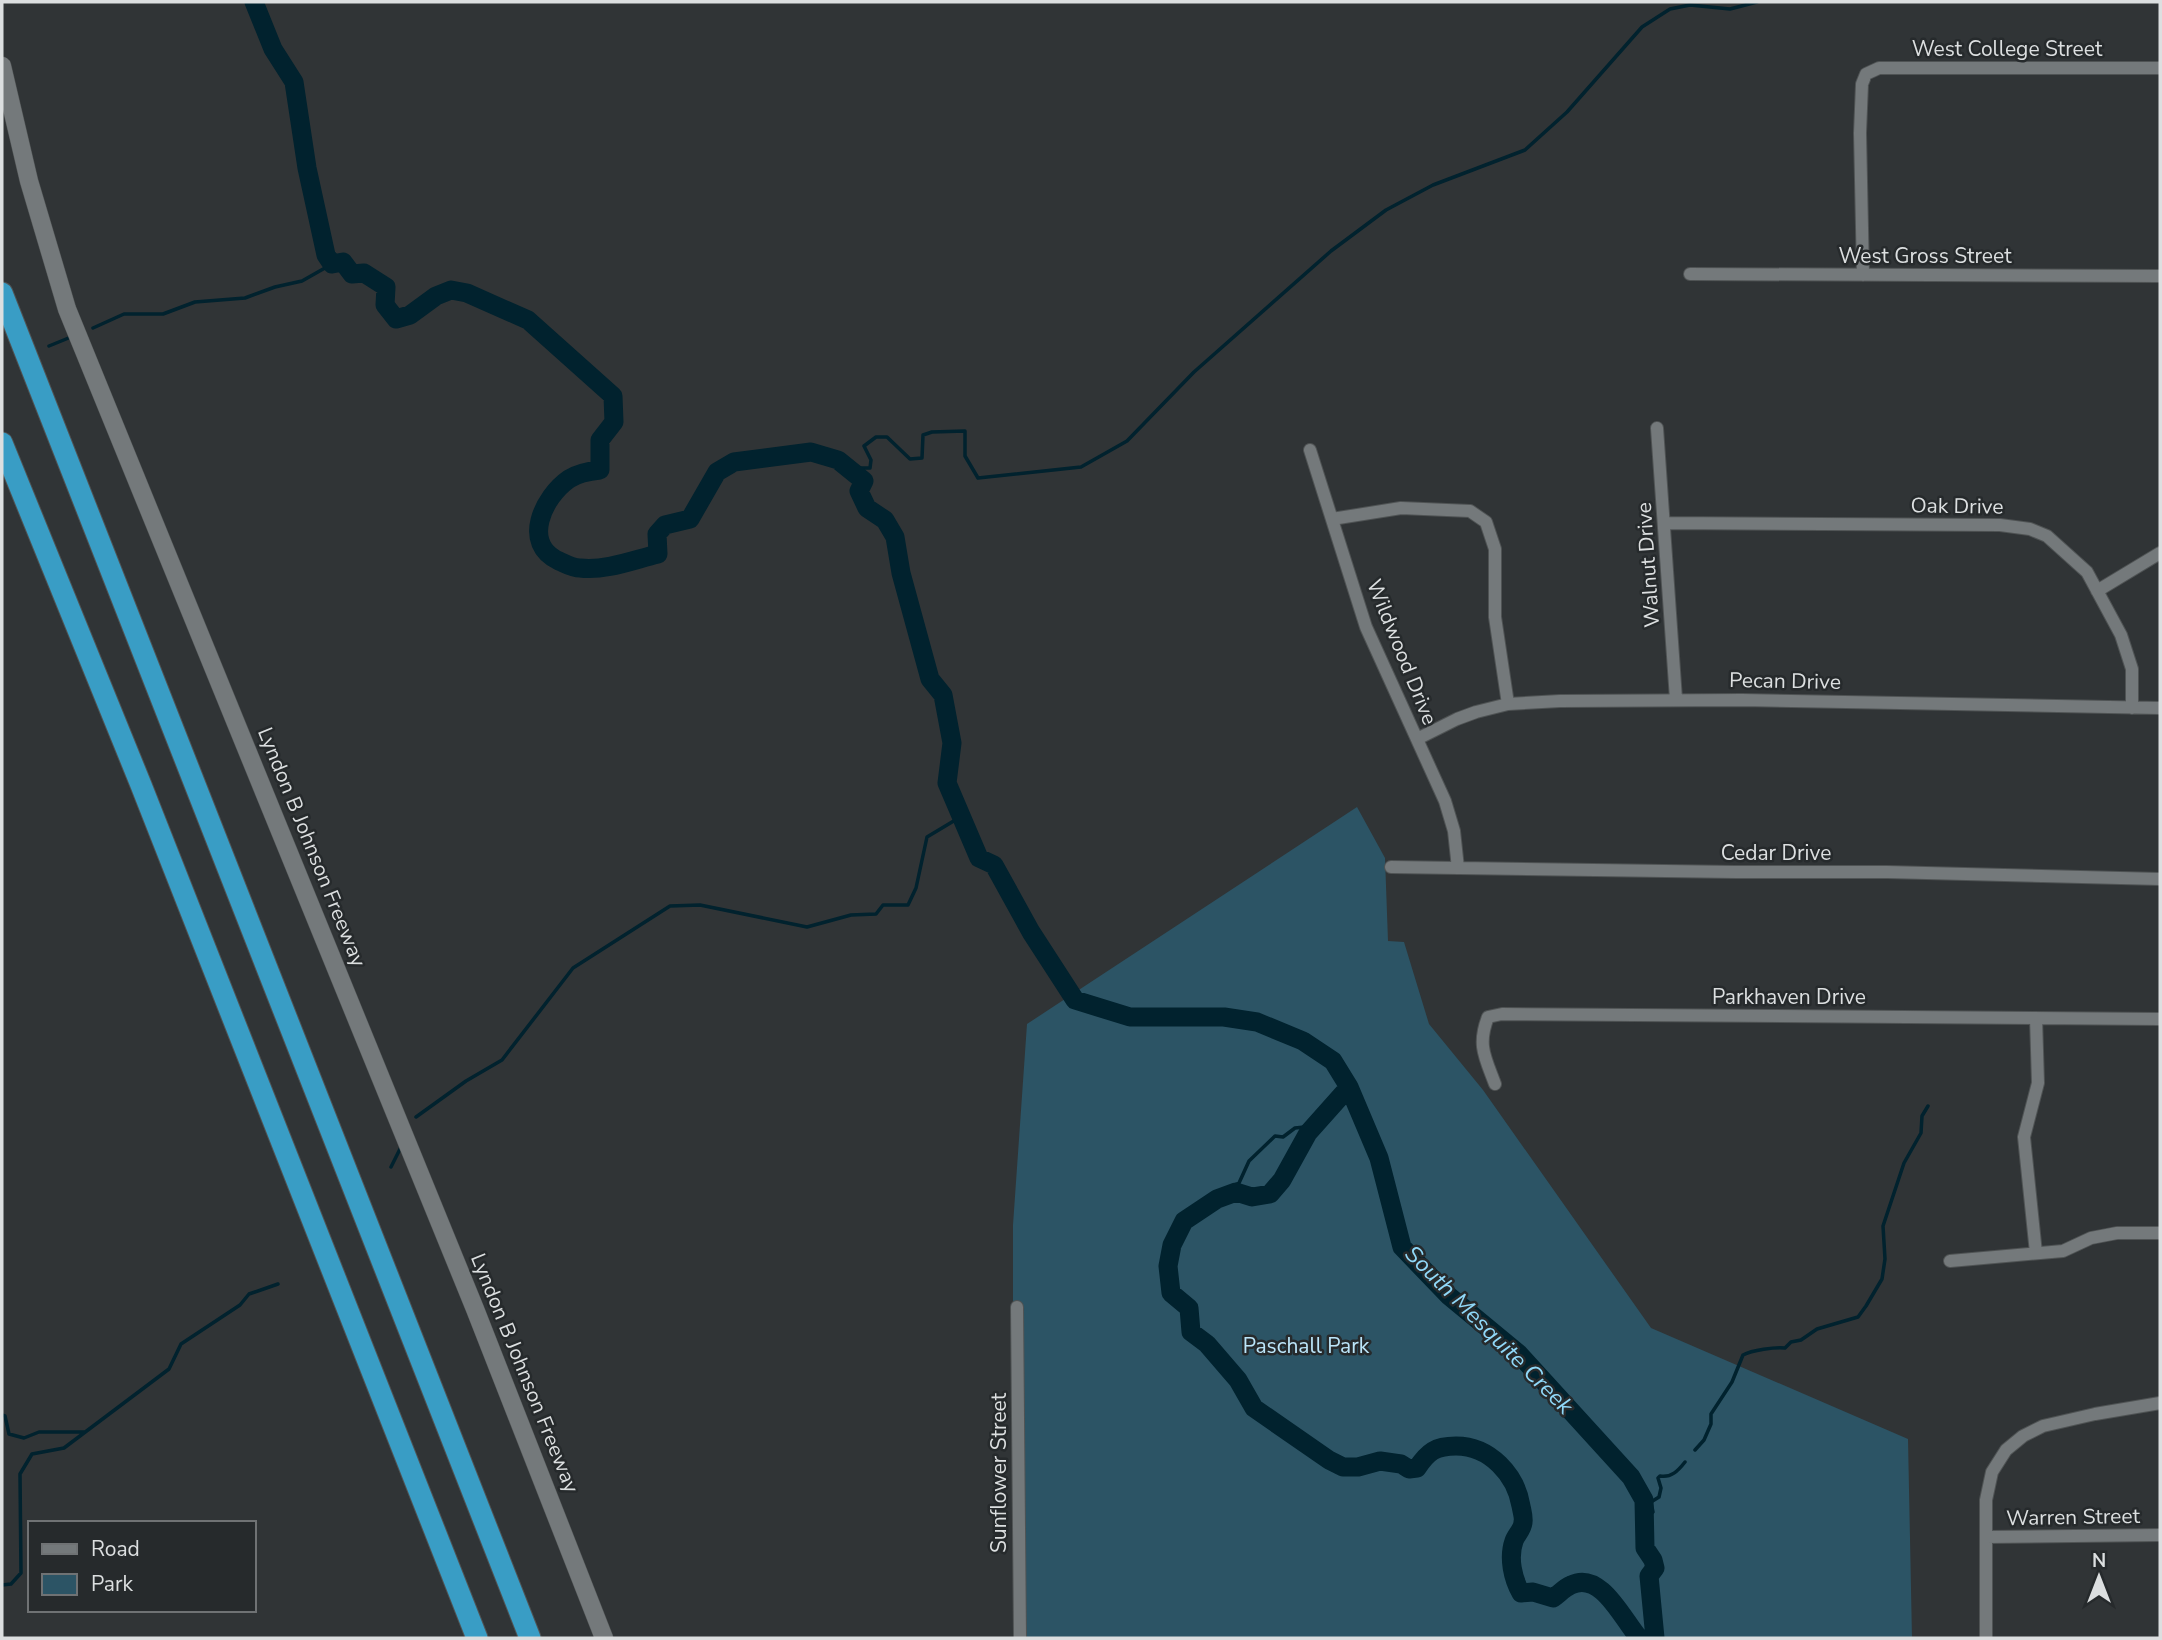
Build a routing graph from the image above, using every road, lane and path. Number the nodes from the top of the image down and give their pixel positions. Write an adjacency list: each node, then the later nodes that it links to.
1 (2, 66): 34 (street, Lyndon B Johnson Freeway)
2 (2160, 68): 4 (street, West College Street)
3 (1690, 274): 4 (street, West Gross Street)
4 (1863, 275): 5 (street, West Gross Street)
5 (2160, 275)
6 (2, 293): 33 (highway)
7 (1657, 428): 11 (street, Walnut Drive)
8 (2, 443): 32 (highway)
9 (1310, 450): 10 (street, Wildwood Drive)
10 (1332, 519): 15 (street); 18 (street, Wildwood Drive)
11 (1664, 523): 13 (street, Oak Drive); 14 (street, Walnut Drive)
12 (2160, 553): 13 (street)
13 (2097, 591): 16 (street, Oak Drive)
14 (1676, 699): 15 (street, Pecan Drive); 16 (street, Pecan Drive)
15 (1508, 704): 18 (street, Pecan Drive)
16 (2132, 708): 17 (street, Pecan Drive)
17 (2160, 708)
18 (1417, 739): 20 (street, Wildwood Drive)
19 (1391, 867): 20 (street, Cedar Drive)
20 (1458, 868): 21 (street, Cedar Drive)
21 (2160, 879)
22 (2036, 1018): 23 (street, Parkhaven Drive); 24 (street, Parkhaven Drive); 26 (street)
23 (2160, 1019)
24 (1495, 1084)
25 (2160, 1233): 26 (street)
26 (2036, 1253): 27 (street)
27 (1950, 1261)
28 (1017, 1307): 35 (street, Sunflower Street)
29 (2160, 1403): 31 (street)
30 (2160, 1535): 31 (street, Warren Street)
31 (1986, 1537): 36 (street)
32 (477, 1638)
33 (530, 1638)
34 (604, 1638)
35 (1020, 1638)
36 (1986, 1638)

